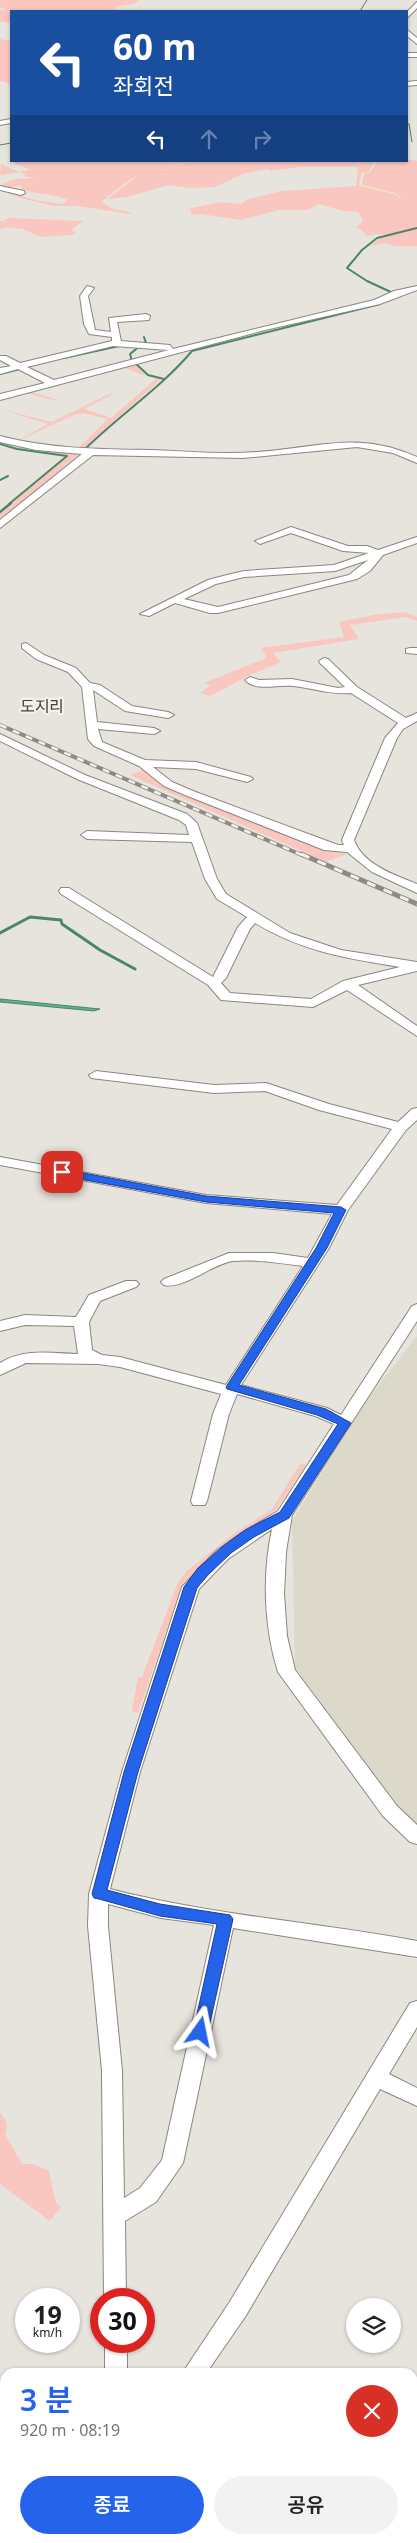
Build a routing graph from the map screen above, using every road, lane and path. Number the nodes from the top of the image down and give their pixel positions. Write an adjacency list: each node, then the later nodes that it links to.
1 (417, 4): 2 (street)
2 (408, 15)
3 (408, 33): 4 (street)
4 (417, 42)
5 (0, 188): 6 (street)
6 (21, 193)
7 (90, 288): 10 (street)
8 (417, 288): 11 (street)
9 (146, 316): 10 (street)
10 (114, 339): 11 (street); 14 (street)
11 (183, 349): 17 (street)
12 (36, 350): 14 (street)
13 (3, 358): 15 (street)
14 (52, 358): 15 (street); 17 (street)
15 (19, 366): 16 (street); 18 (street)
16 (0, 371)
17 (87, 374): 18 (street)
18 (53, 383): 19 (street)
19 (0, 397)
20 (0, 439): 21 (street)
21 (91, 452): 22 (street); 23 (street)
22 (417, 460)
23 (0, 525)
24 (417, 540): 26 (street)
25 (260, 541): 26 (street)
26 (379, 554): 27 (street); 27 (street)
27 (175, 600): 28 (street)
28 (145, 614)
29 (26, 646): 32 (street)
30 (324, 661): 33 (street)
31 (250, 680): 33 (street)
32 (87, 686): 34 (street); 37 (street)
33 (354, 689): 36 (street)
34 (168, 715)
35 (417, 716): 36 (street)
36 (406, 722): 44 (street)
37 (92, 725): 38 (street); 40 (street)
38 (154, 731)
39 (0, 737): 43 (street)
40 (143, 764): 41 (street); 44 (street)
41 (247, 779)
42 (87, 835): 43 (street)
43 (197, 839): 47 (street)
44 (349, 848): 45 (street)
45 (417, 890)
46 (65, 891): 49 (street)
47 (254, 917): 48 (street); 49 (street)
48 (416, 969): 50 (street)
49 (213, 982): 50 (street)
50 (348, 984): 51 (street)
51 (417, 1032)
52 (96, 1075): 54 (street)
53 (417, 1112): 54 (street)
54 (401, 1127): 56 (street)
55 (0, 1161): 56 (street)
56 (341, 1210): 57 (street)
57 (312, 1263): 58 (street); 65 (street)
58 (169, 1282)
59 (131, 1284): 61 (street)
60 (417, 1309): 66 (street)
61 (81, 1322): 62 (street); 63 (street)
62 (0, 1326)
63 (98, 1359): 64 (street); 65 (street)
64 (0, 1370)
65 (231, 1389): 66 (street); 67 (street)
66 (345, 1423): 68 (street)
67 (199, 1501)
68 (284, 1515): 69 (street); 70 (street)
69 (417, 1837)
70 (99, 1894): 71 (street); 76 (street)
71 (225, 1919): 72 (street); 76 (street)
72 (417, 1949)
73 (417, 2009): 74 (street)
74 (376, 2078): 75 (street); 80 (street)
75 (417, 2097)
76 (113, 2217): 77 (street)
77 (114, 2288)
78 (116, 2353): 79 (street)
79 (116, 2368)
80 (197, 2368)

